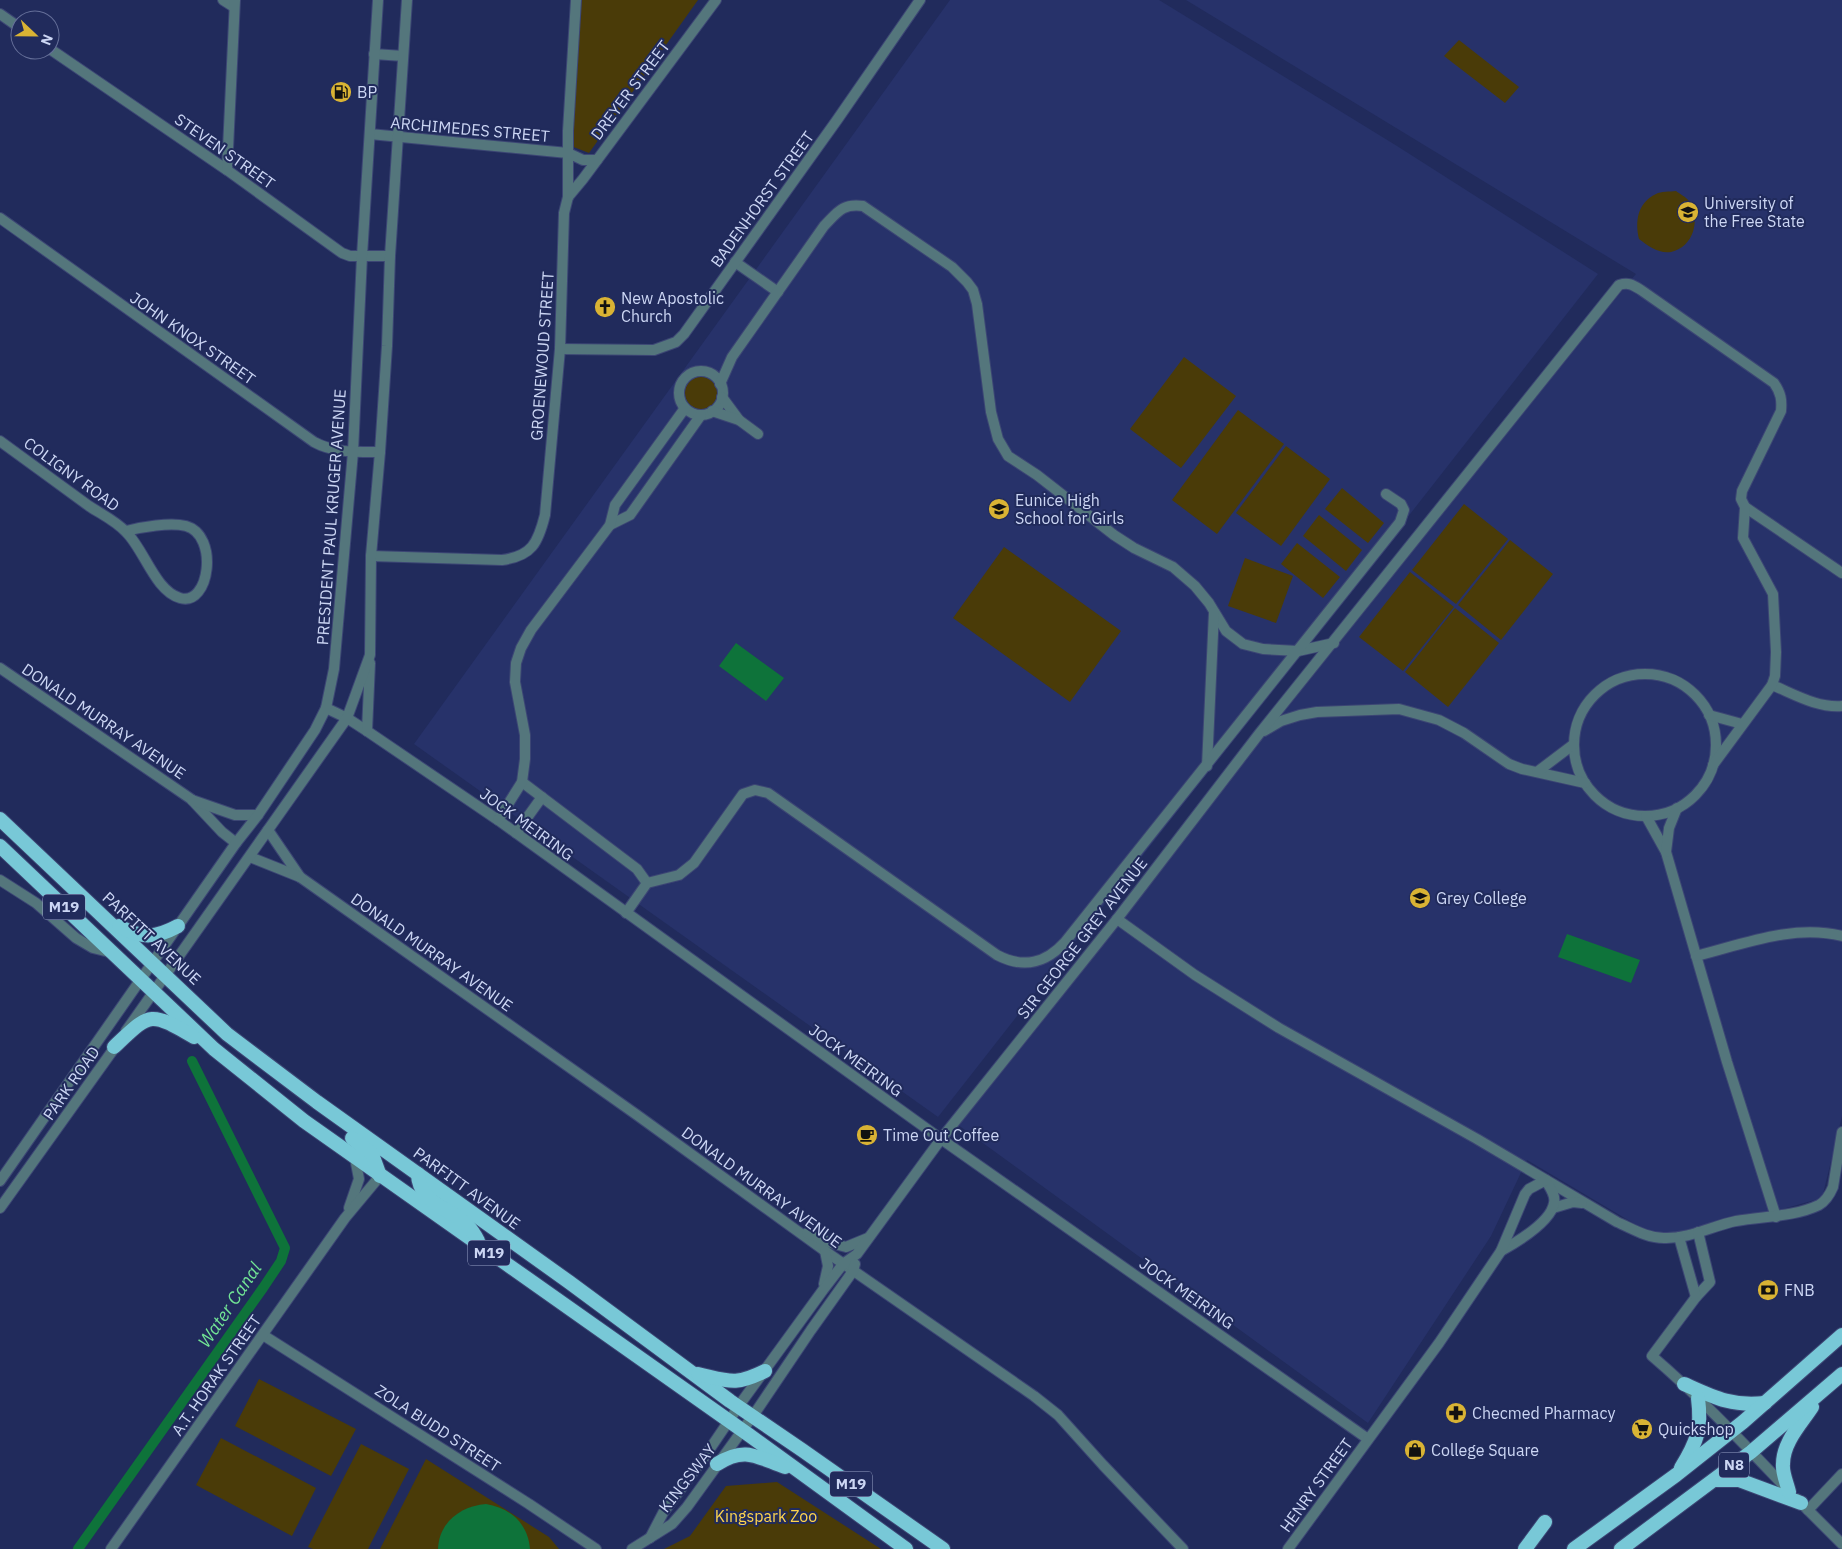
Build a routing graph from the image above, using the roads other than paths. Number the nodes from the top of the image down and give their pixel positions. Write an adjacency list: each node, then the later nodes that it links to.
1 (223, 0): 7 (street)
2 (378, 0): 8 (street, PRESIDENT PAUL KRUGER AVENUE)
3 (407, 0): 10 (street)
4 (576, 0): 13 (street, GROENEWOUD STREET)
5 (716, 0): 14 (street, DREYER STREET)
6 (920, 0): 20 (street, BADENHORST STREET)
7 (235, 4): 15 (street)
8 (374, 54): 10 (street); 11 (street, PRESIDENT PAUL KRUGER AVENUE)
9 (60, 56): 15 (street, STEVEN STREET)
10 (403, 56): 12 (street)
11 (370, 134): 12 (street, ARCHIMEDES STREET); 18 (street, PRESIDENT PAUL KRUGER AVENUE)
12 (397, 137): 13 (street, ARCHIMEDES STREET); 19 (street)
13 (568, 152): 14 (street, ARCHIMEDES STREET); 16 (street, GROENEWOUD STREET)
14 (597, 160): 16 (street, DREYER STREET)
15 (227, 170): 18 (street, STEVEN STREET)
16 (568, 197): 22 (street, GROENEWOUD STREET)
17 (0, 218): 33 (street, JOHN KNOX STREET)
18 (362, 256): 19 (street, STEVEN STREET); 33 (street, PRESIDENT PAUL KRUGER AVENUE)
19 (390, 256): 34 (street)
20 (735, 262): 21 (street); 22 (street, BADENHORST STREET)
21 (778, 292): 23 (street); 41 (street)
22 (560, 350): 39 (street, GROENEWOUD STREET)
23 (732, 357): 24 (street); 25 (street)
24 (711, 374): 25 (street); 27 (street)
25 (720, 384): 26 (street)
26 (722, 397): 28 (street); 30 (street)
27 (685, 408): 29 (street); 37 (street)
28 (712, 411): 29 (street); 30 (street)
29 (701, 415): 37 (street)
30 (739, 420): 31 (street)
31 (758, 434)
32 (0, 441): 38 (street, COLIGNY ROAD)
33 (353, 452): 34 (street, JOHN KNOX STREET); 48 (street, PRESIDENT PAUL KRUGER AVENUE)
34 (380, 452): 39 (street)
35 (1386, 494): 43 (street)
36 (1745, 507): 40 (street); 42 (street, SIR GEORGE GREY AVENUE); 46 (street)
37 (610, 525): 58 (street)
38 (126, 531): 38 (street, COLIGNY ROAD)
39 (371, 556): 44 (street)
40 (1842, 573)
41 (1214, 612): 43 (street); 56 (street)
42 (1334, 643): 43 (street); 53 (street, SIR GEORGE GREY AVENUE)
43 (1298, 651): 56 (street)
44 (370, 655): 50 (street); 52 (street)
45 (0, 668): 61 (street, DONALD MURRAY AVENUE)
46 (1772, 685): 47 (street); 51 (street)
47 (1842, 706)
48 (326, 708): 50 (street, JOCK MEIRING); 63 (street, PRESIDENT PAUL KRUGER AVENUE)
49 (1709, 714): 51 (street); 54 (street); 55 (street)
50 (347, 718): 52 (street, JOCK MEIRING); 67 (street)
51 (1742, 724): 55 (street)
52 (367, 731): 66 (street, JOCK MEIRING)
53 (1259, 734): 57 (street); 78 (street, SIR GEORGE GREY AVENUE)
54 (1574, 744): 57 (street); 59 (street)
55 (1713, 765): 62 (street)
56 (1207, 766): 75 (street)
57 (1537, 772): 59 (street)
58 (522, 782): 60 (street); 66 (street)
59 (1585, 783): 64 (street)
60 (542, 797): 68 (street); 75 (street)
61 (191, 799): 63 (street, DONALD MURRAY AVENUE); 69 (street, DONALD MURRAY AVENUE)
62 (1677, 808): 64 (street); 71 (street)
63 (258, 815): 69 (street, PRESIDENT PAUL KRUGER AVENUE)
64 (1646, 816): 71 (street)
65 (0, 819): 77 (highway, PARFITT AVENUE / M19)
66 (498, 820): 68 (street, JOCK MEIRING)
67 (268, 830): 72 (street); 73 (street, DONALD MURRAY AVENUE)
68 (516, 833): 76 (street, JOCK MEIRING)
69 (236, 843): 79 (street, PRESIDENT PAUL KRUGER AVENUE)
70 (0, 846): 81 (highway, M19)
71 (1666, 852): 82 (street)
72 (250, 857): 73 (street, DONALD MURRAY AVENUE); 84 (street)
73 (300, 878): 102 (street, DONALD MURRAY AVENUE)
74 (0, 880): 81 (street)
75 (648, 883): 76 (street)
76 (626, 913): 91 (street, JOCK MEIRING)
77 (105, 918): 79 (highway); 83 (highway, PARFITT AVENUE / M19)
78 (1117, 919): 91 (street, SIR GEORGE GREY AVENUE); 95 (street)
79 (178, 926): 83 (street, PRESIDENT PAUL KRUGER AVENUE)
80 (1842, 936): 82 (street)
81 (114, 954): 85 (highway, M19)
82 (1696, 956): 100 (street)
83 (152, 963): 84 (highway, PARFITT AVENUE / M19); 85 (street, PRESIDENT PAUL KRUGER AVENUE)
84 (166, 976): 86 (street, PARK ROAD); 89 (highway, PARFITT AVENUE / M19)
85 (141, 980): 86 (highway, M19); 96 (street, PARK ROAD)
86 (154, 992): 87 (street, PARK ROAD); 88 (highway, M19)
87 (114, 1048): 88 (highway); 98 (street, PARK ROAD)
88 (214, 1049): 92 (highway, M19)
89 (287, 1080): 93 (highway, PARFITT AVENUE / M19); 94 (highway)
90 (1842, 1132): 100 (street)
91 (941, 1139): 105 (street, SIR GEORGE GREY AVENUE); 128 (street, JOCK MEIRING)
92 (355, 1158): 94 (highway, M19); 101 (street, A.T. HORAK STREET)
93 (418, 1174): 106 (highway); 117 (highway, PARFITT AVENUE / M19)
94 (380, 1176): 101 (street, A.T. HORAK STREET); 106 (highway, M19)
95 (1546, 1180): 97 (street); 99 (street); 107 (street)
96 (0, 1181)
97 (1586, 1204): 99 (street); 104 (street)
98 (0, 1208)
99 (1553, 1208): 107 (street)
100 (1776, 1217): 103 (street)
101 (345, 1218): 114 (street, A.T. HORAK STREET)
102 (790, 1226): 105 (street); 108 (street, DONALD MURRAY AVENUE)
103 (1698, 1232): 104 (street); 113 (street)
104 (1679, 1237): 113 (street)
105 (869, 1238): 109 (street, SIR GEORGE GREY AVENUE)
106 (480, 1246): 125 (highway, M19)
107 (1502, 1251): 128 (street, HENRY STREET)
108 (825, 1252): 110 (street, DONALD MURRAY AVENUE); 112 (street)
109 (857, 1254): 110 (street, SIR GEORGE GREY AVENUE); 111 (street, SIR GEORGE GREY AVENUE)
110 (843, 1264): 111 (street, DONALD MURRAY AVENUE); 112 (street, SIR GEORGE GREY AVENUE)
111 (853, 1271): 124 (street, SIR GEORGE GREY AVENUE); 148 (street, DONALD MURRAY AVENUE)
112 (823, 1290): 116 (street, SIR GEORGE GREY AVENUE)
113 (1696, 1297): 119 (street)
114 (263, 1335): 138 (street, ZOLA BUDD STREET); 142 (street, A.T. HORAK STREET)
115 (1842, 1335): 122 (highway, N8)
116 (765, 1371): 117 (highway); 123 (street, SIR GEORGE GREY AVENUE)
117 (693, 1373): 123 (highway, PARFITT AVENUE / M19)
118 (1842, 1374): 120 (highway, N8)
119 (1684, 1384): 121 (street); 122 (highway)
120 (1819, 1395): 129 (highway, N8); 135 (highway)
121 (1698, 1398): 127 (street); 133 (highway)
122 (1765, 1403): 127 (highway, N8)
123 (739, 1406): 124 (highway, PARFITT AVENUE / M19); 125 (street, SIR GEORGE GREY AVENUE)
124 (753, 1416): 126 (street, SIR GEORGE GREY AVENUE); 140 (highway, PARFITT AVENUE / M19)
125 (728, 1421): 126 (highway, M19); 139 (street, KINGSWAY)
126 (742, 1431): 130 (street, KINGSWAY); 131 (highway, M19)
127 (1732, 1431): 129 (street); 133 (highway, N8)
128 (1368, 1439): 149 (street, HENRY STREET)
129 (1751, 1452): 134 (highway, N8); 135 (street)
130 (717, 1464): 131 (highway); 139 (street, KINGSWAY)
131 (802, 1474): 146 (highway, M19)
132 (1842, 1474): 136 (street)
133 (1676, 1475): 151 (highway, N8)
134 (1715, 1480): 136 (highway); 152 (highway, N8)
135 (1789, 1492): 136 (street)
136 (1805, 1506): 141 (street)
137 (1545, 1522): 150 (highway)
138 (575, 1535): 143 (street); 144 (street, ZOLA BUDD STREET)
139 (650, 1538): 145 (street, KINGSWAY)
140 (926, 1543): 147 (highway, PARFITT AVENUE / M19)
141 (1842, 1544)
142 (111, 1549)
143 (582, 1549)
144 (596, 1549)
145 (632, 1549)
146 (906, 1549)
147 (942, 1549)
148 (1183, 1549)
149 (1288, 1549)
150 (1525, 1549)
151 (1574, 1549)
152 (1621, 1549)

